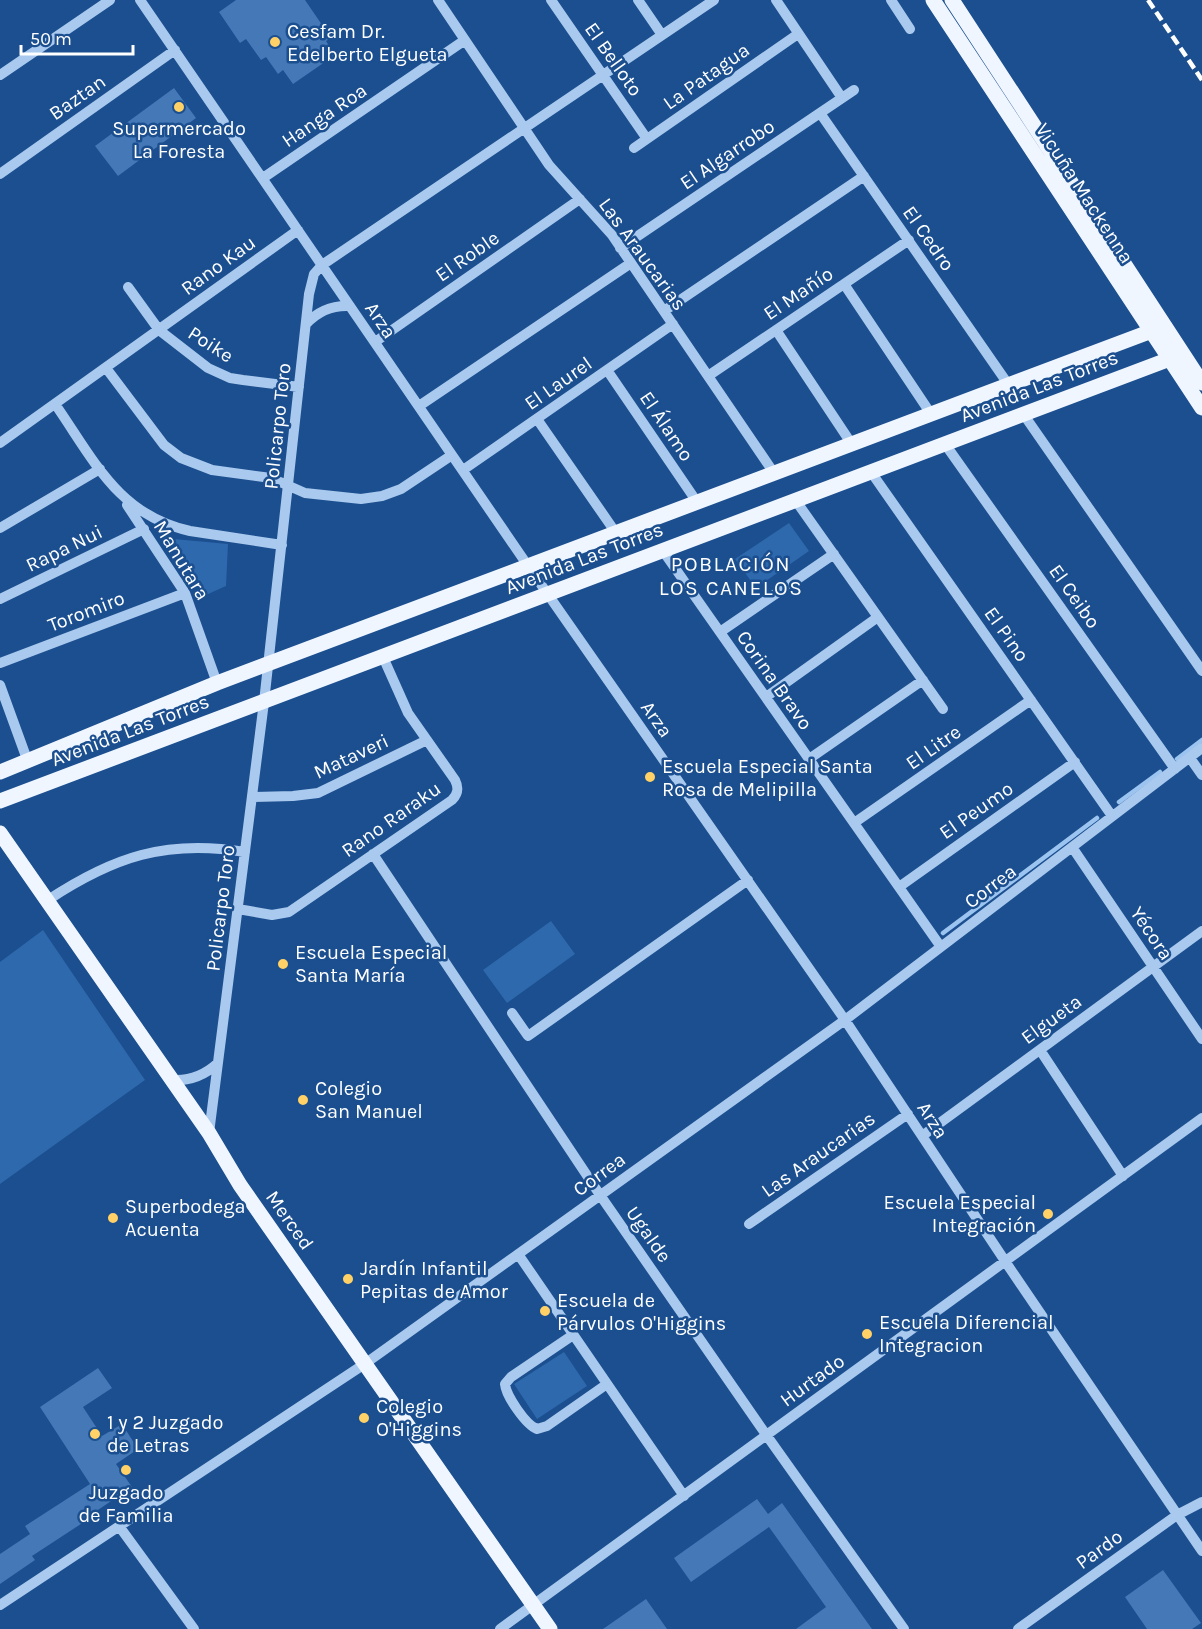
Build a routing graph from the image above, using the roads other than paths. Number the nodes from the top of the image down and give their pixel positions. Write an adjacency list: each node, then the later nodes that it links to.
1 (110, 0): 16 (street)
2 (140, 0): 15 (street, Arza)
3 (438, 0): 14 (street, Las Araucarias)
4 (551, 0): 17 (street, El Belloto)
5 (638, 0): 13 (street)
6 (714, 0): 13 (street)
7 (776, 0): 12 (street)
8 (891, 0): 11 (street)
9 (933, 0): 39 (main road, Vicuña Mackenna)
10 (952, 0): 39 (main road, Vicuña Mackenna)
11 (910, 29)
12 (798, 34): 19 (street); 22 (street, La Patagua)
13 (662, 35): 17 (street)
14 (465, 40): 21 (street, Las Araucarias); 26 (street, Hanga Roa)
15 (175, 50): 24 (street, Baztan); 26 (street, Arza)
16 (0, 75)
17 (603, 75): 21 (street); 22 (street, El Belloto)
18 (854, 90): 19 (street, El Algarrobo)
19 (842, 98): 20 (street, El Algarrobo)
20 (820, 113): 25 (street, El Cedro); 30 (street, El Algarrobo)
21 (525, 128): 27 (street, Las Araucarias); 32 (street)
22 (647, 139): 23 (street, La Patagua)
23 (634, 148)
24 (0, 174)
25 (864, 176): 29 (street, El Cedro); 36 (street)
26 (263, 178): 28 (street, Arza)
27 (580, 200): 30 (street, Las Araucarias); 42 (street, El Roble)
28 (298, 230): 32 (street, Arza); 40 (street, Rano Kau)
29 (909, 240): 33 (street, El Mañío); 48 (street, El Cedro)
30 (620, 248): 31 (street, Las Araucarias)
31 (631, 263): 36 (street, Las Araucarias); 51 (street)
32 (322, 265): 35 (street, Arza); 38 (street, Policarpo Toro)
33 (844, 284): 41 (street, El Mañío); 53 (street)
34 (128, 287): 40 (street, Poike)
35 (350, 306): 38 (street); 42 (street, Arza)
36 (664, 311): 37 (street, Las Araucarias)
37 (673, 324): 45 (street, El Laurel); 46 (street, Las Araucarias)
38 (306, 325): 49 (street, Policarpo Toro)
39 (1158, 329): 43 (main road, Vicuña Mackenna); 48 (main road, Avenida Las Torres)
40 (159, 330): 44 (street); 49 (street, Poike)
41 (776, 330): 46 (street, El Mañío); 57 (street)
42 (375, 342): 51 (street, Arza)
43 (1176, 357): 47 (main road, Vicuña Mackenna); 52 (main road, Vicuña Mackenna); 54 (main road, Avenida Las Torres)
44 (106, 368): 50 (street); 64 (street)
45 (607, 370): 55 (street, El Laurel); 67 (street, El Álamo)
46 (708, 376): 63 (street, Las Araucarias)
47 (1202, 383)
48 (1008, 384): 53 (main road, Avenida Las Torres)
49 (299, 387): 64 (street, Policarpo Toro)
50 (55, 404): 56 (street); 60 (street, Manutara)
51 (419, 406): 59 (street, Arza)
52 (1202, 408)
53 (931, 414): 57 (main road, Avenida Las Torres)
54 (1024, 415): 58 (main road, Avenida Las Torres); 83 (street)
55 (537, 419): 61 (street, El Laurel); 70 (street)
56 (0, 443)
57 (852, 443): 63 (main road, Avenida Las Torres)
58 (945, 444): 62 (main road, Avenida Las Torres); 97 (street, El Ceibo)
59 (452, 454): 61 (street, Arza); 64 (street)
60 (100, 469): 65 (street, Manutara); 68 (street)
61 (463, 470): 74 (street, Arza)
62 (871, 472): 66 (main road, Avenida Las Torres); 88 (street, El Pino)
63 (774, 473): 67 (main road, Avenida Las Torres)
64 (288, 486): 71 (street, Policarpo Toro)
65 (118, 493): 69 (street, Manutara); 71 (street, Manutara)
66 (796, 501): 72 (main road, Avenida Las Torres); 73 (street)
67 (697, 502): 70 (main road, Avenida Las Torres)
68 (0, 528)
69 (144, 529): 75 (street, Manutara); 77 (street, Rapa Nui)
70 (616, 533): 74 (main road, Avenida Las Torres)
71 (282, 545): 82 (street, Policarpo Toro)
72 (663, 551): 76 (main road, Avenida Las Torres); 79 (street, Corina Bravo)
73 (834, 554): 78 (street); 79 (street)
74 (528, 566): 76 (street, Arza); 82 (main road, Avenida Las Torres)
75 (185, 593): 81 (street, Toromiro); 85 (street, Manutara)
76 (548, 594): 80 (main road, Avenida Las Torres); 108 (street, Arza)
77 (0, 599)
78 (878, 617): 84 (street); 87 (street)
79 (720, 632): 87 (street, Corina Bravo)
80 (383, 657): 89 (main road, Avenida Las Torres); 91 (street, Rano Raraku)
81 (0, 663)
82 (268, 664): 85 (main road, Avenida Las Torres); 89 (street, Policarpo Toro)
83 (1202, 671)
84 (923, 680): 90 (street); 94 (street)
85 (217, 683): 95 (main road, Avenida Las Torres)
86 (0, 685): 95 (street)
87 (766, 697): 94 (street, Corina Bravo)
88 (1031, 700): 96 (street, El Pino); 103 (street, El Litre)
89 (264, 702): 100 (street, Policarpo Toro); 101 (main road, Avenida Las Torres)
90 (944, 709)
91 (427, 740): 100 (street, Mataveri); 107 (street, Rano Raraku)
92 (1202, 748): 93 (street, Correa)
93 (1190, 758): 97 (street, Correa); 99 (street)
94 (809, 759): 103 (street, Corina Bravo)
95 (28, 762): 98 (main road, Avenida Las Torres)
96 (1075, 762): 102 (street, El Pino); 109 (street, El Peumo)
97 (1174, 769): 102 (street, Correa)
98 (0, 772)
99 (1202, 775)
100 (252, 797): 106 (street, Policarpo Toro)
101 (0, 801)
102 (1112, 816): 105 (street, Correa)
103 (854, 823): 109 (street, Corina Bravo)
104 (0, 833): 110 (main road, Merced)
105 (1072, 847): 113 (street, Correa); 114 (street, Yécora)
106 (245, 852): 110 (street); 111 (street, Policarpo Toro)
107 (373, 854): 111 (street, Rano Raraku); 126 (street, Ugalde)
108 (748, 880): 115 (street); 116 (street, Arza)
109 (899, 887): 113 (street, Corina Bravo)
110 (48, 900): 120 (main road, Merced)
111 (237, 909): 119 (street, Policarpo Toro)
112 (1202, 931): 114 (street, Elgueta)
113 (941, 947): 116 (street, Correa)
114 (1153, 967): 117 (street, Yécora); 118 (street, Elgueta)
115 (512, 1013)
116 (845, 1020): 121 (street, Arza); 126 (street, Correa)
117 (1202, 1039)
118 (1040, 1050): 124 (street, Elgueta); 125 (street)
119 (218, 1063): 120 (street); 123 (street, Policarpo Toro)
120 (173, 1080): 123 (main road, Merced)
121 (908, 1114): 124 (street, Arza); 127 (street, Las Araucarias)
122 (1202, 1118): 125 (street, Hurtado)
123 (209, 1132): 131 (main road, Merced)
124 (922, 1136): 129 (street, Arza)
125 (1123, 1176): 129 (street, Hurtado)
126 (600, 1195): 128 (street, Correa); 133 (street, Ugalde)
127 (749, 1224)
128 (518, 1254): 130 (street); 131 (street, Correa)
129 (1005, 1261): 133 (street, Hurtado); 136 (street, Arza)
130 (573, 1335): 132 (street); 132 (street)
131 (366, 1363): 137 (street, Correa); 140 (main road, Merced)
132 (607, 1384): 134 (street)
133 (766, 1436): 134 (street, Hurtado); 144 (street, Ugalde)
134 (684, 1496): 140 (street, Hurtado)
135 (1202, 1502): 136 (street, Pardo)
136 (1177, 1515): 138 (street, Arza); 145 (street, Pardo)
137 (119, 1526): 139 (street, Correa); 141 (street)
138 (1202, 1551)
139 (0, 1605)
140 (533, 1605): 142 (street, Hurtado); 143 (main road, Merced)
141 (194, 1629)
142 (500, 1629)
143 (550, 1629)
144 (904, 1629)
145 (1018, 1629)

